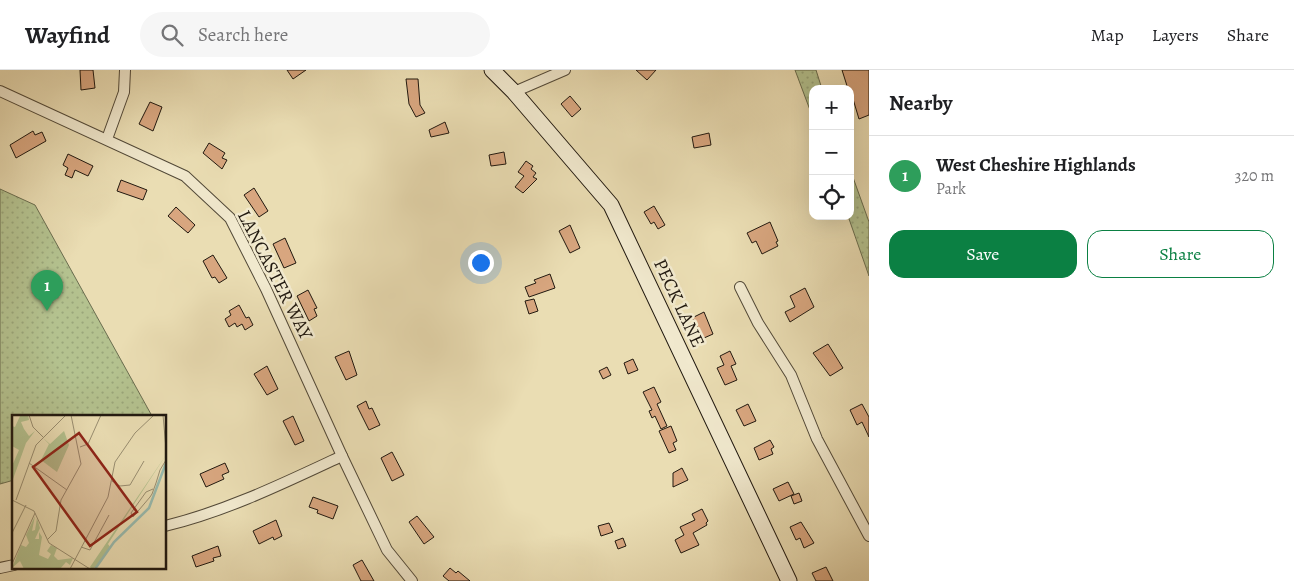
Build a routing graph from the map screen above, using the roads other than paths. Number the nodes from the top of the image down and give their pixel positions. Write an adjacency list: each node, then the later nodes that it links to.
1 (125, 70): 6 (street)
2 (492, 70): 5 (street, PECK LANE)
3 (565, 70): 5 (street)
4 (0, 91): 6 (street, LANCASTER WAY)
5 (514, 92): 12 (street, PECK LANE)
6 (107, 139): 8 (street, LANCASTER WAY)
7 (740, 287): 10 (street)
8 (342, 456): 9 (street); 11 (street, LANCASTER WAY)
9 (166, 526)
10 (869, 536)
11 (412, 581)
12 (789, 581)

